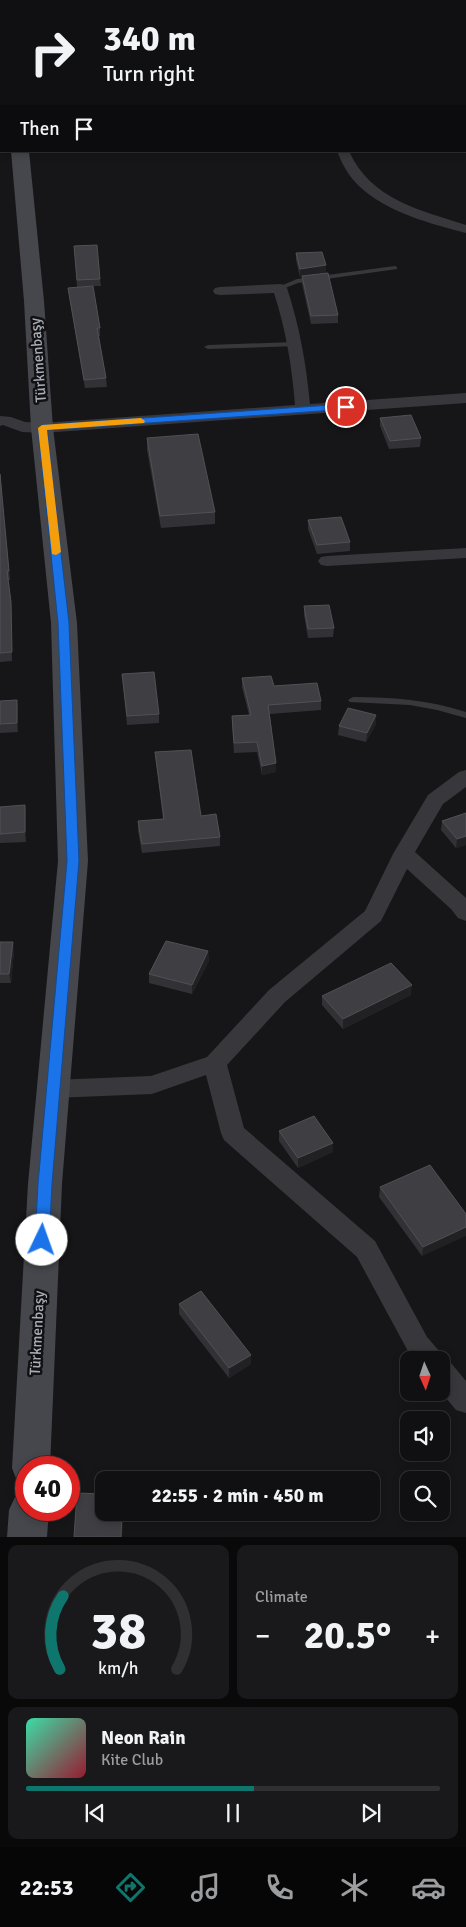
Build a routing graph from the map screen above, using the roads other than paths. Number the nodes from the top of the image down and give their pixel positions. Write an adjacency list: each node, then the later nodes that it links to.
1 (20, 152): 12 (street, Türkmenbaşy)
2 (343, 152): 3 (street)
3 (466, 229)
4 (395, 268): 5 (lane)
5 (280, 288): 6 (street); 7 (street)
6 (220, 291)
7 (294, 344): 8 (lane); 10 (street)
8 (208, 347)
9 (466, 398): 10 (street)
10 (304, 410): 12 (street)
11 (0, 421): 12 (street)
12 (42, 428): 21 (street, Türkmenbaşy)
13 (466, 553): 14 (street)
14 (326, 562)
15 (353, 700): 16 (lane)
16 (466, 715)
17 (466, 777): 18 (street)
18 (404, 854): 19 (street); 20 (street)
19 (466, 914)
20 (215, 1063): 21 (street); 22 (street)
21 (53, 1089): 25 (street, Türkmenbaşy)
22 (423, 1351)
23 (450, 1382): 24 (street)
24 (466, 1401)
25 (32, 1456)
26 (28, 1521): 27 (street)
27 (27, 1537)

